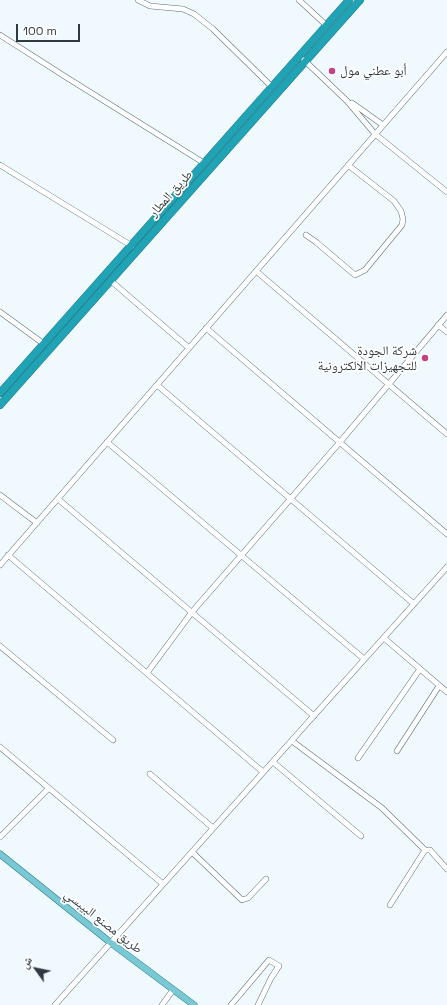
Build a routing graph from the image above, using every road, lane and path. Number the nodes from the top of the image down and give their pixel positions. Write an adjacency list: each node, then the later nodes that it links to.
1 (138, 0): 5 (street)
2 (299, 0): 6 (street)
3 (348, 0): 6 (highway, طريق المطار)
4 (360, 0): 10 (highway, طريق المطار)
5 (148, 2): 11 (street)
6 (326, 25): 9 (highway, طريق المطار)
7 (0, 35): 15 (street)
8 (447, 52): 13 (street)
9 (299, 56): 10 (street); 11 (highway, طريق المطار)
10 (306, 61): 12 (street); 22 (highway, طريق المطار)
11 (271, 86): 15 (highway, طريق المطار)
12 (347, 101): 13 (street); 14 (street)
13 (383, 125): 14 (street)
14 (376, 134): 17 (street); 18 (street)
15 (204, 163): 20 (highway, طريق المطار)
16 (0, 165): 20 (street)
17 (348, 165): 19 (street); 21 (street)
18 (447, 192)
19 (306, 235)
20 (132, 246): 24 (highway, طريق المطار)
21 (256, 271): 27 (street); 31 (street)
22 (111, 281): 24 (highway, طريق المطار); 30 (street)
23 (0, 312): 29 (street)
24 (76, 314): 29 (highway, طريق المطار); 34 (highway, طريق المطار)
25 (447, 314): 26 (street)
26 (438, 325): 28 (street); 31 (street)
27 (206, 328): 30 (street); 37 (street)
28 (447, 332)
29 (44, 344): 33 (highway, طريق المطار)
30 (189, 348): 32 (street)
31 (389, 384): 35 (street); 37 (street)
32 (157, 385): 36 (street); 40 (street)
33 (0, 394)
34 (0, 405)
35 (447, 434)
36 (108, 442): 39 (street); 44 (street)
37 (340, 442): 40 (street); 42 (street)
38 (0, 495): 41 (street)
39 (58, 498): 41 (street); 48 (street)
40 (291, 499): 44 (street); 47 (street)
41 (37, 523): 43 (street)
42 (447, 534)
43 (8, 555): 45 (street); 53 (street)
44 (242, 555): 48 (street); 51 (street)
45 (0, 565)
46 (447, 567): 47 (street)
47 (414, 604): 49 (street)
48 (192, 612): 53 (street); 56 (street)
49 (384, 638): 51 (street); 52 (street)
50 (0, 646): 57 (street)
51 (364, 659): 56 (street)
52 (420, 669): 54 (street); 61 (street)
53 (147, 673): 63 (street)
54 (439, 686): 55 (street); 60 (street)
55 (447, 692)
56 (314, 716): 58 (street)
57 (113, 740)
58 (292, 741): 62 (street); 69 (street)
59 (0, 747): 65 (street)
60 (397, 751)
61 (358, 758)
62 (273, 762): 63 (street); 67 (street)
63 (264, 772): 66 (street)
64 (150, 774): 66 (street)
65 (49, 788): 68 (street); 74 (street)
66 (213, 828): 70 (street)
67 (361, 836)
68 (0, 837)
69 (425, 850): 72 (street); 75 (street)
70 (192, 852): 73 (street); 74 (street)
71 (0, 854): 76 (main road, طريق مصنع البيبسي)
72 (447, 869)
73 (266, 879)
74 (163, 884): 76 (street)
75 (390, 905)
76 (111, 943): 77 (main road, طريق مصنع البيبسي); 78 (street)
77 (173, 990): 79 (street); 80 (main road, طريق مصنع البيبسي)
78 (55, 1005)
79 (162, 1005)
80 (194, 1005)
81 (231, 1005): 82 (street)
82 (258, 1005)

